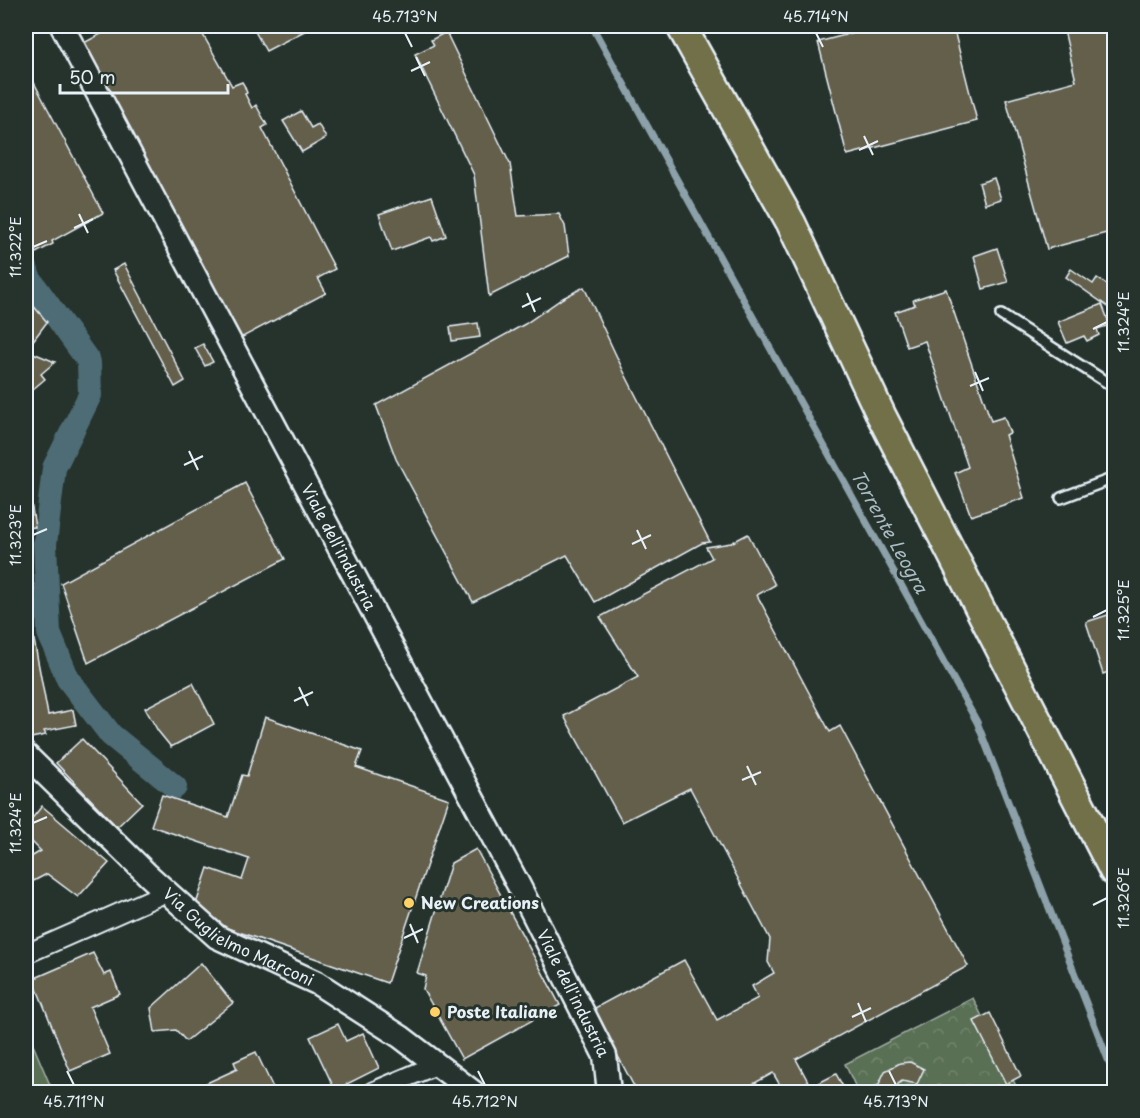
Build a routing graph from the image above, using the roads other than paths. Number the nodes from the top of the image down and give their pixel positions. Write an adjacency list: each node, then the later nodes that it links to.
1 (62, 26): 12 (street, Viale dell'industria)
2 (681, 26): 8 (main road)
3 (1001, 315): 4 (lane)
4 (1114, 387)
5 (1114, 478): 6 (lane)
6 (1061, 498)
7 (26, 755): 9 (street, Via Guglielmo Marconi)
8 (1114, 871)
9 (167, 892): 10 (street); 11 (street, Via Guglielmo Marconi)
10 (26, 954)
11 (436, 1065): 13 (street); 14 (street, Via Guglielmo Marconi)
12 (608, 1070): 15 (street, Viale dell'industria); 16 (street, Viale dell'industria)
13 (372, 1092)
14 (473, 1092)
15 (602, 1092)
16 (609, 1092)

